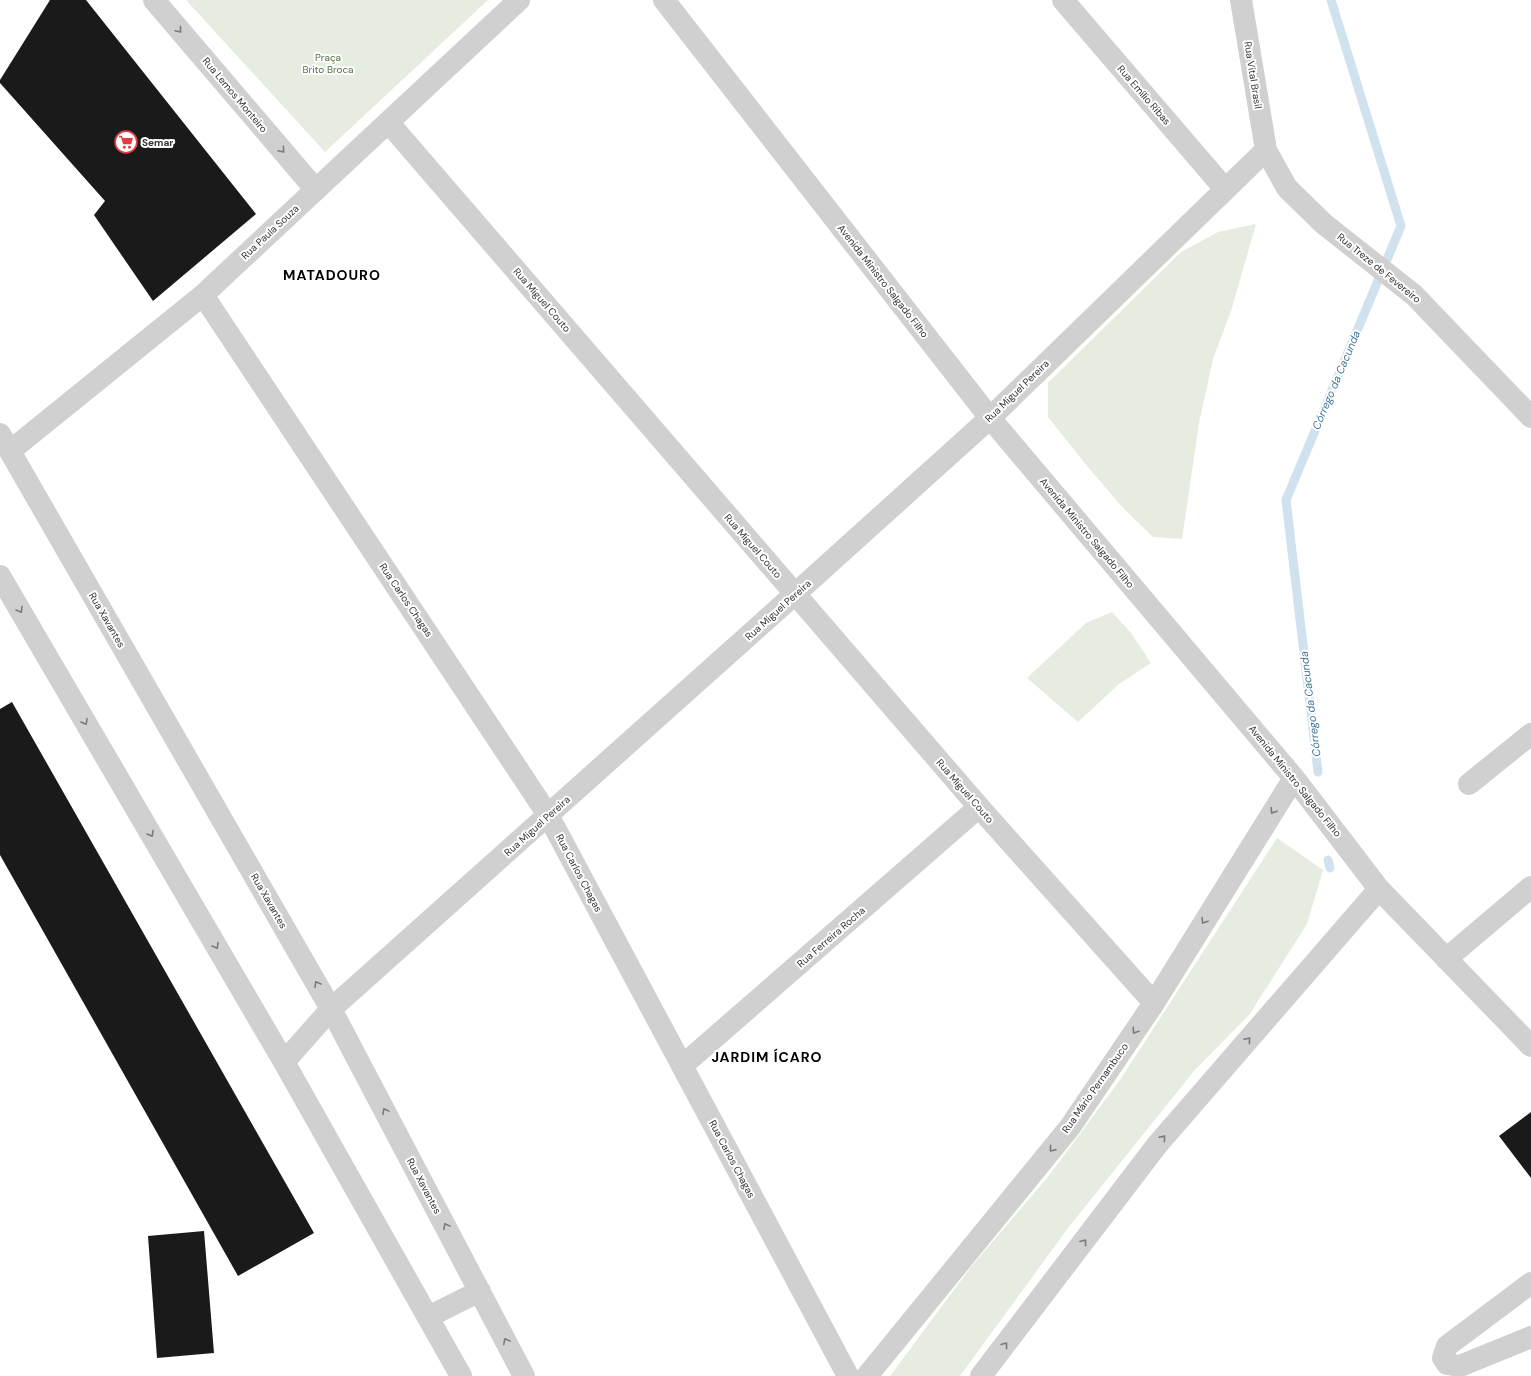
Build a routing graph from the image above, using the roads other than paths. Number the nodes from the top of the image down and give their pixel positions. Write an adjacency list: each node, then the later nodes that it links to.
1 (154, 0): 9 (street, Rua Lemos Monteiro, one-way to 9)
2 (519, 0): 6 (street, Rua Paula Souza)
3 (664, 0): 12 (street, Avenida Ministro Salgado Filho)
4 (1063, 0): 8 (street, Rua Emílio Ribas)
5 (1241, 0): 7 (street, Rua Vital Brasil)
6 (388, 122): 9 (street, Rua Paula Souza); 15 (street, Rua Miguel Couto)
7 (1266, 150): 8 (street, Rua Miguel Pereira); 11 (street, Rua Treze de Fevereiro)
8 (1226, 189): 12 (street, Rua Miguel Pereira)
9 (316, 190): 10 (street, Rua Paula Souza)
10 (203, 295): 13 (street, Rua Paula Souza); 20 (street, Rua Carlos Chagas)
11 (1531, 417)
12 (990, 418): 15 (street, Rua Miguel Pereira); 17 (street, Avenida Ministro Salgado Filho)
13 (5, 442): 25 (street, Rua Xavantes, one-way to 13)
14 (0, 576): 27 (street, one-way to 27)
15 (795, 594): 19 (street, Rua Miguel Couto); 20 (street, Rua Miguel Pereira)
16 (1531, 734): 18 (street)
17 (1294, 778): 22 (street, Avenida Ministro Salgado Filho); 24 (street, Rua Mário Pernambuco, one-way to 24)
18 (1469, 784)
19 (979, 807): 24 (street, Rua Miguel Couto); 28 (street, Rua Ferreira Rocha)
20 (548, 815): 25 (street, Rua Miguel Pereira); 28 (street, Rua Carlos Chagas)
21 (1531, 887): 23 (street)
22 (1379, 889): 23 (street, Avenida Ministro Salgado Filho); 37 (street, one-way to 22)
23 (1446, 959): 26 (street, Avenida Ministro Salgado Filho)
24 (1154, 1003): 36 (street, Rua Mário Pernambuco, one-way to 36)
25 (331, 1009): 27 (street, Rua Miguel Pereira); 30 (street, Rua Xavantes, one-way to 25)
26 (1531, 1046)
27 (284, 1062): 31 (street)
28 (682, 1066): 35 (street, Rua Carlos Chagas)
29 (1531, 1283): 32 (street)
30 (480, 1291): 31 (street); 34 (street, Rua Xavantes, one-way to 30)
31 (428, 1317): 33 (street)
32 (1531, 1337)
33 (461, 1376)
34 (524, 1376)
35 (848, 1376)
36 (867, 1376)
37 (981, 1376)

